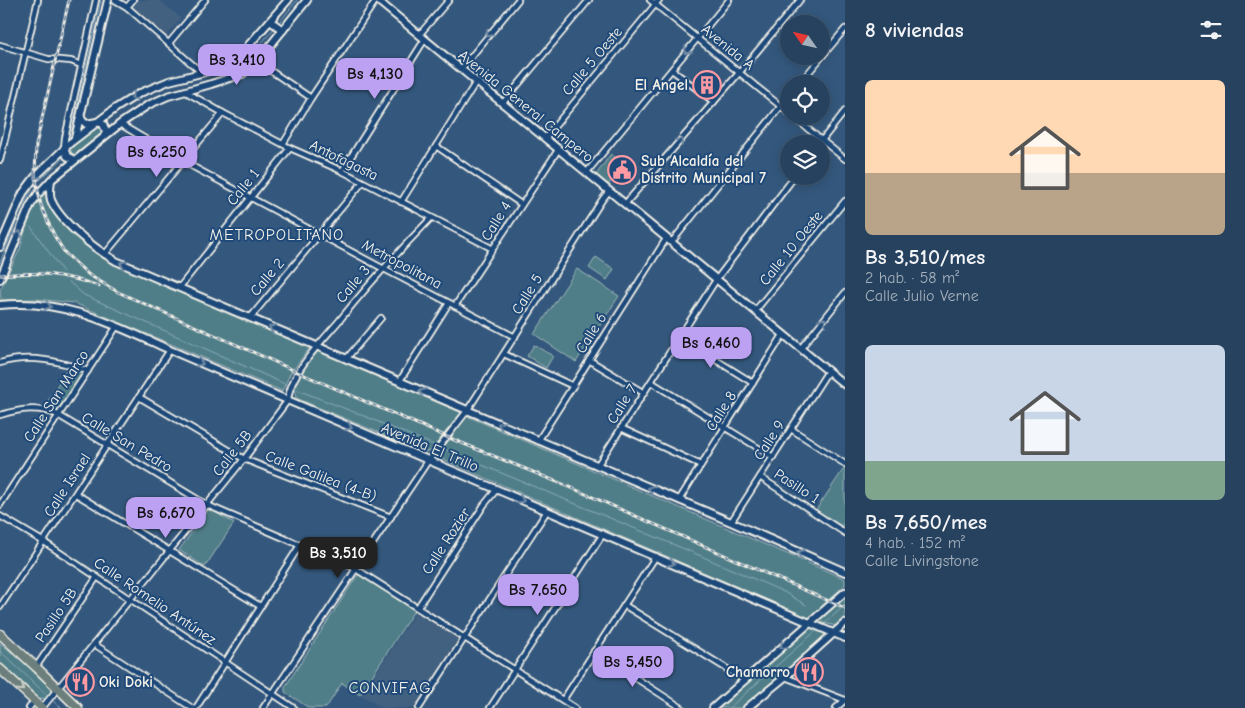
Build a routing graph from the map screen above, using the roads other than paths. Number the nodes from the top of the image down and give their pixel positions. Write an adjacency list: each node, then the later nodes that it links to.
1 (38, 0): 25 (street)
2 (96, 0): 27 (street)
3 (108, 0): 39 (main road)
4 (115, 0): 17 (street)
5 (132, 0): 17 (street)
6 (205, 0): 23 (street)
7 (288, 0): 18 (main road)
8 (308, 0): 19 (main road)
9 (376, 0): 21 (main road, Avenida General Campero); 40 (street)
10 (449, 0): 21 (street)
11 (518, 0): 29 (street, one-way to 29)
12 (589, 0): 43 (street)
13 (650, 0): 16 (street, Avenida A)
14 (729, 0): 22 (street)
15 (800, 0): 32 (street)
16 (658, 2): 22 (street, Avenida A); 55 (street, Calle 5 Oeste)
17 (127, 7): 23 (street)
18 (272, 22): 19 (main road); 28 (main road)
19 (281, 29): 26 (main road)
20 (845, 29): 33 (street)
21 (422, 37): 29 (main road, Avenida General Campero); 66 (street)
22 (698, 39): 30 (street, one-way to 30); 32 (street, Avenida A)
23 (169, 43): 31 (street)
24 (0, 45): 25 (street)
25 (26, 52): 27 (street); 63 (street)
26 (256, 63): 34 (main road); 40 (street)
27 (81, 65): 37 (street)
28 (227, 66): 31 (main road); 34 (main road)
29 (461, 69): 35 (main road, Avenida General Campero)
30 (672, 70): 42 (street); 67 (street)
31 (202, 73): 36 (main road)
32 (739, 73): 42 (street); 44 (street, Avenida A)
33 (807, 75)
34 (233, 77): 38 (main road)
35 (476, 82): 43 (main road, Avenida General Campero); 57 (street)
36 (152, 88): 41 (main road); 48 (main road, one-way to 48)
37 (76, 91): 39 (street); 58 (street)
38 (186, 92): 41 (main road); 46 (street, Antofagasta)
39 (86, 93): 47 (main road)
40 (311, 98): 56 (street)
41 (155, 102): 49 (main road)
42 (714, 102): 76 (street, one-way to 42)
43 (502, 104): 55 (main road, Avenida General Campero)
44 (780, 106): 79 (street, Calle 6)
45 (845, 111): 52 (street)
46 (223, 113): 56 (street, Antofagasta); 65 (street)
47 (81, 116): 48 (main road); 54 (main road)
48 (97, 122): 53 (main road); 54 (main road)
49 (120, 124): 53 (main road); 65 (street, Metropolitana)
50 (802, 125): 51 (street)
51 (813, 135)
52 (826, 135)
53 (103, 137): 64 (main road)
54 (75, 138): 58 (main road)
55 (545, 138): 61 (main road, Avenida General Campero)
56 (283, 144): 59 (street, Antofagasta)
57 (436, 146): 74 (street); 75 (street)
58 (64, 148): 64 (main road); 80 (main road, one-way to 80)
59 (290, 148): 66 (street, Antofagasta); 72 (street, Calle 1)
60 (830, 148): 62 (street)
61 (558, 150): 67 (main road, Avenida General Campero); 75 (street, Calle 4)
62 (845, 159)
63 (0, 160)
64 (75, 160): 68 (main road)
65 (184, 162): 72 (street, Metropolitana); 82 (street)
66 (342, 171): 69 (street, Antofagasta)
67 (587, 172): 71 (main road, Avenida General Campero)
68 (51, 180): 82 (main road); 84 (main road, one-way to 68)
69 (362, 183): 74 (street, Antofagasta); 78 (street, Calle 2)
70 (787, 185): 85 (street, Calle 7)
71 (609, 192): 76 (main road, Avenida General Campero); 96 (street, Calle 5)
72 (251, 196): 78 (street, Metropolitana); 86 (street, Calle 1)
73 (845, 201): 91 (street, Calle 10 Oeste)
74 (401, 202): 77 (street, Antofagasta)
75 (521, 204): 81 (street, Calle 4)
76 (625, 204): 79 (main road, Avenida General Campero)
77 (431, 218): 81 (street, Antofagasta); 83 (street, Calle 3)
78 (320, 233): 83 (street, Metropolitana); 92 (street, Calle 2)
79 (668, 241): 85 (main road, Avenida General Campero); 103 (street, Calle 6)
80 (0, 247)
81 (493, 249): 90 (street, Calle 4)
82 (105, 254): 86 (main road, one-way to 82)
83 (382, 268): 88 (street, Metropolitana); 98 (street, Calle 3)
84 (0, 279)
85 (716, 280): 91 (main road, Avenida General Campero); 97 (street, Calle 7)
86 (179, 288): 92 (main road)
87 (845, 293): 99 (street, one-way to 87)
88 (449, 303): 90 (street, Metropolitana); 107 (street)
89 (0, 305): 94 (main road, Avenida El Trillo, one-way to 94)
90 (455, 306): 96 (street, Metropolitana)
91 (755, 311): 95 (main road, Avenida General Campero)
92 (250, 318): 98 (main road, one-way to 92)
93 (381, 318): 102 (street)
94 (117, 326): 100 (main road, Avenida El Trillo); 105 (street, Calle San Marco)
95 (783, 335): 99 (main road, Avenida General Campero); 110 (street, Calle 8)
96 (515, 337): 101 (street, Calle 5)
97 (679, 337): 108 (street, Calle 7); 110 (street)
98 (317, 347): 102 (main road); 114 (street, Calle 5B)
99 (801, 348): 106 (main road, Avenida General Campero)
100 (170, 350): 113 (street, Calle Israel); 114 (main road, Avenida El Trillo, one-way to 114)
101 (504, 354): 111 (street); 115 (street, Calle 5)
102 (346, 359): 107 (main road)
103 (590, 360): 111 (street, Calle 6); 112 (street)
104 (0, 363): 105 (street)
105 (88, 371): 117 (street, Calle San Marco)
106 (828, 371): 109 (main road, Avenida General Campero); 120 (street, Calle 9)
107 (399, 382): 115 (main road, one-way to 107)
108 (651, 382): 112 (street, Calle 7); 119 (street)
109 (844, 382)
110 (753, 383): 119 (street, Calle 8)
111 (573, 386): 121 (street, Calle 6)
112 (644, 393): 118 (street, Calle 7)
113 (139, 397): 122 (street, Calle Israel); 124 (street, Calle Galilea (4-B))
114 (288, 400): 124 (street, Calle 5B); 125 (main road, Avenida El Trillo, one-way to 125)
115 (467, 411): 121 (main road, one-way to 115); 125 (street, Calle 5)
116 (0, 415): 117 (street, Calle San Pedro)
117 (58, 415): 122 (street, Calle San Pedro); 133 (street, Calle San Marco)
118 (622, 428): 127 (street, Calle 7); 128 (street)
119 (725, 428): 123 (street); 128 (street, Calle 8)
120 (791, 429): 123 (street, Calle 9); 126 (street)
121 (538, 441): 127 (main road)
122 (107, 446): 131 (street, Calle Israel); 134 (street, Calle San Pedro)
123 (773, 456): 129 (street, Calle 9)
124 (244, 459): 134 (street, Calle 5B); 137 (street, Calle Galilea (4-B))
125 (429, 459): 130 (main road, Avenida El Trillo); 137 (street, Calle 5)
126 (845, 464)
127 (597, 466): 132 (main road, one-way to 127)
128 (701, 466): 132 (street, Calle 8)
129 (760, 477): 138 (street, Calle 9); 139 (street, Pasillo 1)
130 (497, 489): 135 (main road, Avenida El Trillo, one-way to 135); 153 (street, Calle Rozier)
131 (76, 494): 141 (street, Calle Israel); 143 (street)
132 (679, 500): 138 (main road)
133 (0, 505)
134 (207, 505): 142 (street, Calle San Pedro); 143 (street, Calle 5B)
135 (547, 511): 140 (main road, Avenida El Trillo); 160 (street)
136 (0, 516): 141 (street, Calle Romelio Antúnez)
137 (391, 517): 145 (street, Calle 5)
138 (731, 522): 146 (main road, one-way to 138)
139 (845, 533)
140 (602, 534): 144 (main road, Avenida El Trillo); 167 (street)
141 (44, 542): 147 (street, Calle Romelio Antúnez); 152 (street, Calle Israel)
142 (300, 545): 145 (street, Calle San Pedro); 151 (street)
143 (169, 551): 149 (street, Calle 5B); 151 (street)
144 (656, 556): 150 (street); 154 (main road, Avenida El Trillo, one-way to 154)
145 (356, 569): 153 (street, Calle San Pedro); 171 (street, Calle 5)
146 (845, 572)
147 (97, 577): 149 (street, Calle Romelio Antúnez); 165 (street, Pasillo 5B)
148 (845, 592): 156 (main road)
149 (130, 599): 162 (street, Calle 5B); 164 (street, Calle Romelio Antúnez)
150 (624, 605): 163 (street); 169 (street)
151 (260, 606): 164 (street)
152 (0, 607)
153 (418, 607): 160 (street, Calle San Pedro)
154 (795, 617): 156 (main road, Avenida El Trillo); 159 (main road)
155 (845, 623): 157 (main road)
156 (811, 624): 157 (main road, Avenida El Trillo); 159 (main road)
157 (834, 633): 161 (main road, Avenida El Trillo); 168 (main road)
158 (0, 634): 165 (highway)
159 (797, 634): 169 (main road, one-way to 169)
160 (466, 638): 167 (street, Calle San Pedro); 181 (street)
161 (845, 638)
162 (94, 644): 170 (street, Calle 5B); 178 (street)
163 (594, 651): 172 (street); 184 (street)
164 (226, 663): 171 (street, Calle Romelio Antúnez); 178 (street)
165 (36, 667): 170 (highway)
166 (0, 669): 174 (highway, one-way to 174)
167 (515, 670): 172 (street, Calle San Pedro); 182 (street)
168 (785, 677): 173 (street); 186 (main road)
169 (745, 680): 185 (main road)
170 (58, 689): 176 (street, Calle 5B); 177 (highway)
171 (273, 694): 179 (street, Calle 5); 180 (street, Calle Romelio Antúnez)
172 (563, 700): 183 (street, Calle San Pedro)
173 (845, 700): 187 (street)
174 (34, 701): 175 (street); 176 (highway)
175 (29, 708)
176 (42, 708)
177 (78, 708)
178 (194, 708)
179 (263, 708)
180 (294, 708)
181 (419, 708)
182 (490, 708)
183 (575, 708)
184 (682, 708)
185 (713, 708)
186 (747, 708)
187 (836, 708)

